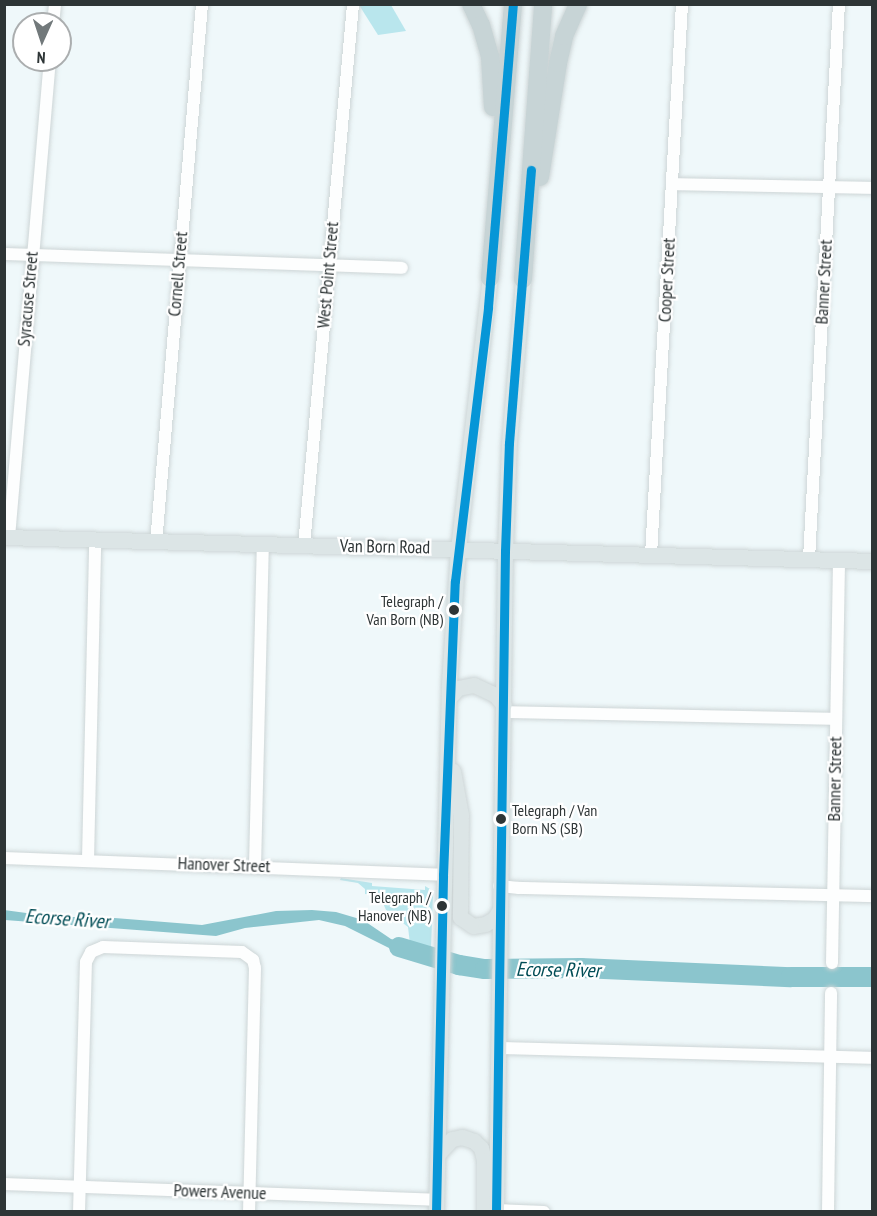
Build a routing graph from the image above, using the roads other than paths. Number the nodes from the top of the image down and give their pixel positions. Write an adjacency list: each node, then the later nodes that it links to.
1 (202, 4): 16 (street, Cornell Street)
2 (352, 4): 17 (street, West Point Street)
3 (471, 4): 15 (highway)
4 (513, 4): 15 (highway)
5 (543, 4): 19 (highway)
6 (578, 4): 19 (highway)
7 (682, 4): 10 (street, Cooper Street)
8 (839, 4): 11 (street, Banner Street)
9 (49, 72): 14 (street, Syracuse Street)
10 (672, 184): 11 (street); 28 (street, Cooper Street)
11 (829, 187): 12 (street); 29 (street, Banner Street)
12 (873, 188)
13 (4, 254): 14 (street)
14 (32, 255): 16 (street); 21 (street, Syracuse Street)
15 (492, 259): 20 (highway)
16 (180, 260): 17 (street); 23 (street, Cornell Street)
17 (328, 266): 18 (street); 25 (street, West Point Street)
18 (402, 268)
19 (523, 270): 27 (main road)
20 (490, 278): 26 (main road)
21 (7, 537): 22 (main road, Van Born Road)
22 (94, 541): 23 (main road, Van Born Road); 37 (street)
23 (156, 543): 24 (main road, Van Born Road)
24 (263, 546): 25 (main road, Van Born Road); 38 (street)
25 (304, 546): 26 (main road, Van Born Road)
26 (458, 549): 27 (main road, Van Born Road); 32 (main road)
27 (505, 551): 28 (main road, Van Born Road); 33 (main road)
28 (651, 555): 29 (main road, Van Born Road)
29 (809, 559): 30 (main road, Van Born Road)
30 (839, 560): 31 (main road, Van Born Road); 34 (street, Banner Street)
31 (873, 561)
32 (449, 698): 33 (main road); 35 (main road)
33 (504, 709): 34 (street); 40 (main road)
34 (837, 719): 41 (street, Banner Street)
35 (448, 744): 39 (main road); 43 (main road)
36 (4, 858): 37 (street, Hanover Street)
37 (88, 860): 38 (street, Hanover Street)
38 (255, 866): 39 (street, Hanover Street)
39 (442, 875): 49 (main road)
40 (499, 886): 41 (street); 43 (main road)
41 (832, 895): 42 (street); 44 (street, Banner Street)
42 (873, 896)
43 (499, 911): 46 (main road)
44 (832, 963)
45 (831, 993): 48 (street)
46 (498, 1048): 48 (street); 54 (main road)
47 (873, 1058): 48 (street)
48 (830, 1059): 58 (street)
49 (438, 1154): 53 (main road); 54 (main road)
50 (4, 1184): 51 (street, Powers Avenue)
51 (79, 1188): 52 (street, Powers Avenue); 52 (street); 55 (street)
52 (249, 1193): 53 (street, Powers Avenue); 56 (street)
53 (436, 1206)
54 (492, 1211): 57 (street)
55 (79, 1212)
56 (249, 1212)
57 (544, 1212)
58 (828, 1212)

